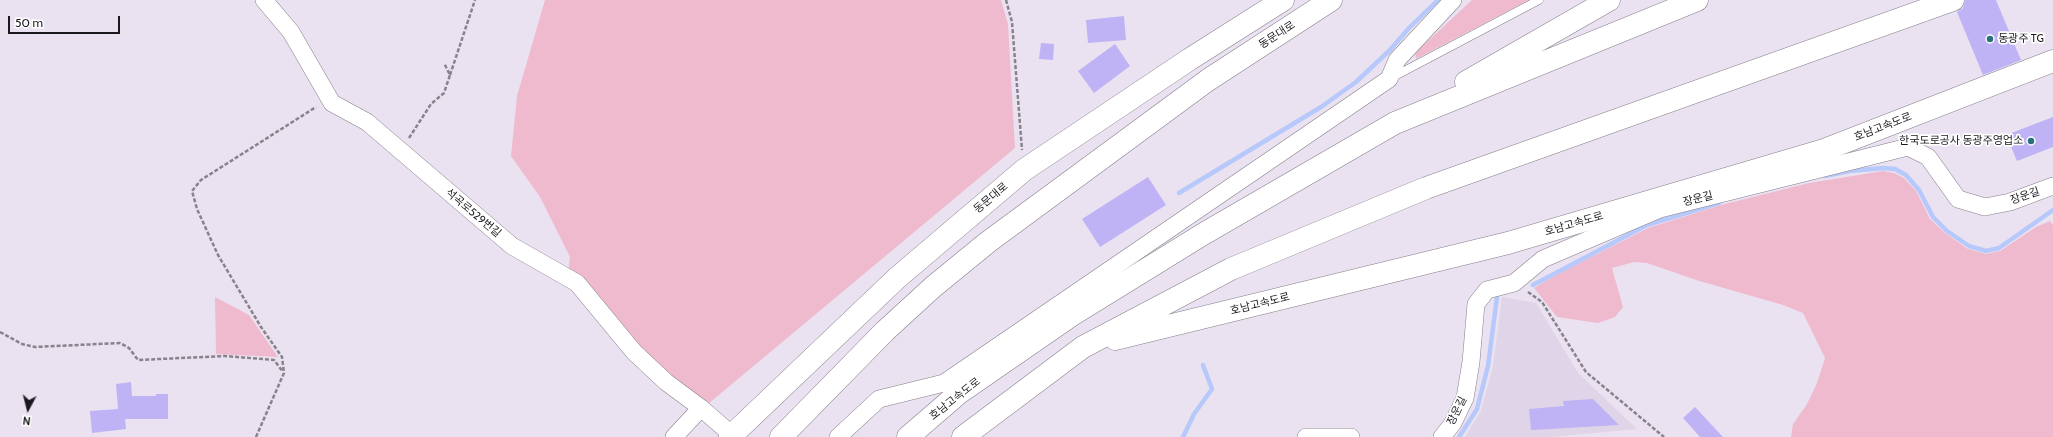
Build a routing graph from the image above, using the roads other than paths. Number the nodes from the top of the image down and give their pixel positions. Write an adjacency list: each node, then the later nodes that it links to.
1 (264, 0): 14 (street, 석곡로529번길)
2 (1283, 0): 15 (main road, 동문대로)
3 (1330, 0): 17 (main road, 동문대로)
4 (1453, 0): 10 (street)
5 (1539, 0): 10 (lane)
6 (1609, 0): 12 (main road, 호남고속도로)
7 (1697, 0): 12 (main road, 호남고속도로)
8 (1953, 0): 13 (main road, 호남고속도로)
9 (2053, 61): 13 (main road, 호남고속도로)
10 (1389, 79): 18 (street)
11 (2053, 186): 23 (street, 장운길)
12 (1205, 232): 19 (main road, 호남고속도로)
13 (1083, 347): 20 (main road, 호남고속도로)
14 (701, 408): 15 (street, 석곡로529번길); 16 (street)
15 (731, 436)
16 (674, 437)
17 (781, 437)
18 (838, 437)
19 (908, 437)
20 (963, 437)
21 (1306, 437): 22 (street)
22 (1351, 437)
23 (1442, 437)

